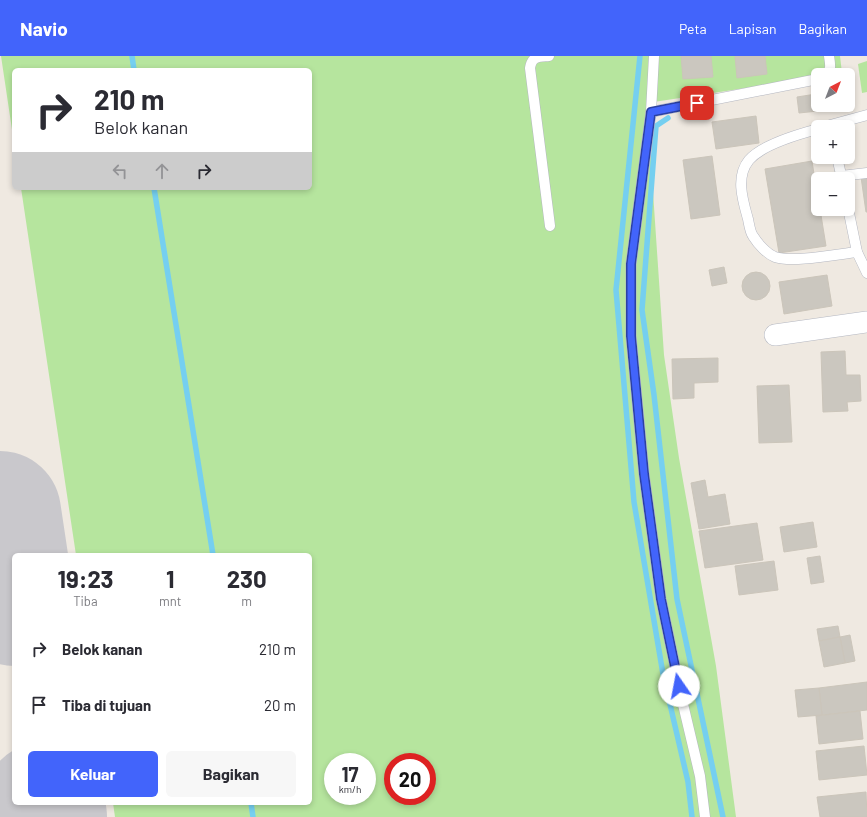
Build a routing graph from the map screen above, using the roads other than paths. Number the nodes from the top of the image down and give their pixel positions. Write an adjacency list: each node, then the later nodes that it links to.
1 (549, 56): 13 (lane)
2 (654, 56): 6 (lane)
3 (828, 56): 4 (lane)
4 (830, 68)
5 (811, 79): 6 (lane)
6 (651, 112): 18 (lane)
7 (867, 115): 8 (lane)
8 (849, 120)
9 (811, 130): 14 (lane)
10 (867, 172): 11 (lane)
11 (855, 175)
12 (850, 216): 14 (lane)
13 (550, 226)
14 (857, 252): 15 (lane)
15 (867, 273)
16 (867, 322): 17 (street)
17 (775, 334)
18 (705, 817)

